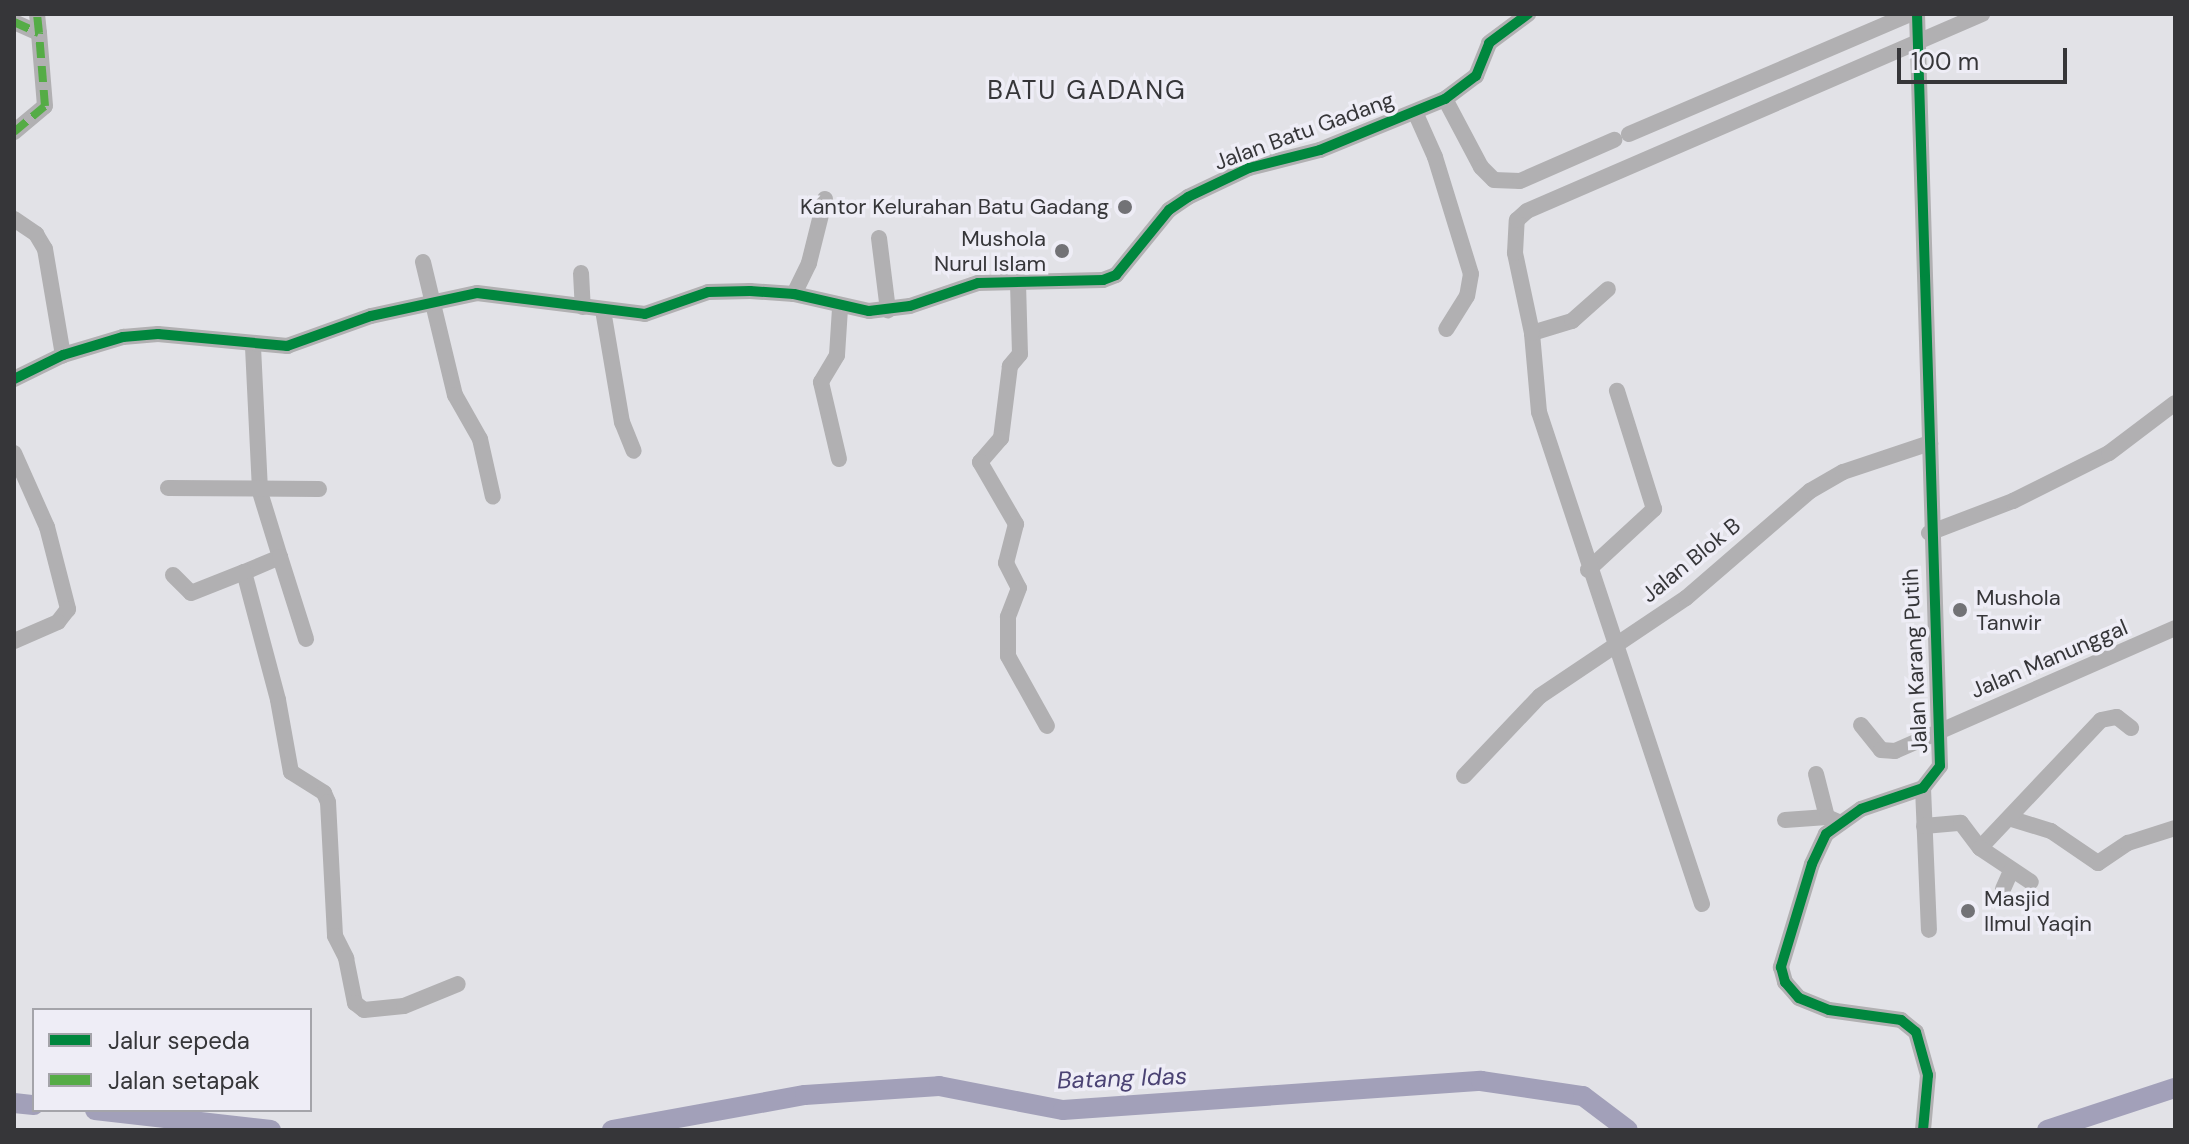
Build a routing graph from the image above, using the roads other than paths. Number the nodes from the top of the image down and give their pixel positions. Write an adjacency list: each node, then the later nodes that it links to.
1 (37, 14): 7 (street)
2 (1528, 14): 9 (street, Jalan Batu Gadang)
3 (1911, 14): 9 (street)
4 (1917, 14): 8 (street, Jalan Karang Putih)
5 (1982, 14): 8 (street)
6 (14, 22): 7 (street)
7 (39, 33): 11 (street)
8 (1919, 41): 26 (street); 32 (street, Jalan Karang Putih)
9 (1445, 99): 10 (street, Jalan Batu Gadang)
10 (1415, 112): 17 (street, Jalan Batu Gadang); 25 (street)
11 (14, 132)
12 (825, 199): 19 (street)
13 (14, 219): 28 (street)
14 (879, 238): 24 (street)
15 (423, 262): 20 (street)
16 (581, 273): 21 (street)
17 (1018, 283): 24 (street, Jalan Batu Gadang); 50 (street)
18 (1608, 289): 26 (street)
19 (794, 294): 22 (street, Jalan Batu Gadang); 23 (street, Jalan Batu Gadang)
20 (432, 300): 21 (street, Jalan Batu Gadang); 27 (street, Jalan Batu Gadang); 39 (street)
21 (583, 307): 23 (street, Jalan Batu Gadang)
22 (840, 308): 24 (street, Jalan Batu Gadang); 35 (street)
23 (603, 310): 33 (street)
24 (888, 310)
25 (1446, 329)
26 (1532, 333): 42 (street)
27 (253, 347): 28 (street, Jalan Batu Gadang); 38 (street)
28 (63, 355): 29 (street, Jalan Batu Gadang)
29 (14, 379)
30 (1617, 391): 42 (street)
31 (2175, 403): 40 (street)
32 (1930, 443): 40 (street, Jalan Karang Putih); 48 (street, Jalan Blok B)
33 (634, 451)
34 (14, 453): 47 (street)
35 (839, 459)
36 (168, 488): 38 (street)
37 (319, 489): 38 (street)
38 (260, 492): 41 (street)
39 (493, 497)
40 (1929, 533): 52 (street, Jalan Karang Putih)
41 (280, 557): 43 (street); 46 (street)
42 (1588, 570): 48 (street)
43 (244, 572): 44 (street); 67 (street)
44 (173, 575)
45 (2175, 628): 52 (street, Jalan Manunggal)
46 (306, 639)
47 (14, 641)
48 (1616, 643): 54 (street, Jalan Blok B); 65 (street)
49 (1861, 725): 52 (street, Jalan Manunggal)
50 (1047, 726)
51 (2131, 728): 56 (street)
52 (1940, 729): 55 (street, Jalan Karang Putih)
53 (1816, 774): 58 (street)
54 (1464, 776)
55 (1923, 788): 58 (street); 59 (street)
56 (2012, 819): 60 (street); 61 (street)
57 (1785, 820): 58 (street)
58 (1832, 820): 68 (street)
59 (1924, 826): 61 (street); 66 (street)
60 (2175, 828)
61 (1980, 848): 62 (street)
62 (2011, 871): 63 (street); 64 (street)
63 (2031, 882)
64 (2003, 889)
65 (1702, 904)
66 (1929, 930)
67 (458, 984)
68 (1923, 1130)

